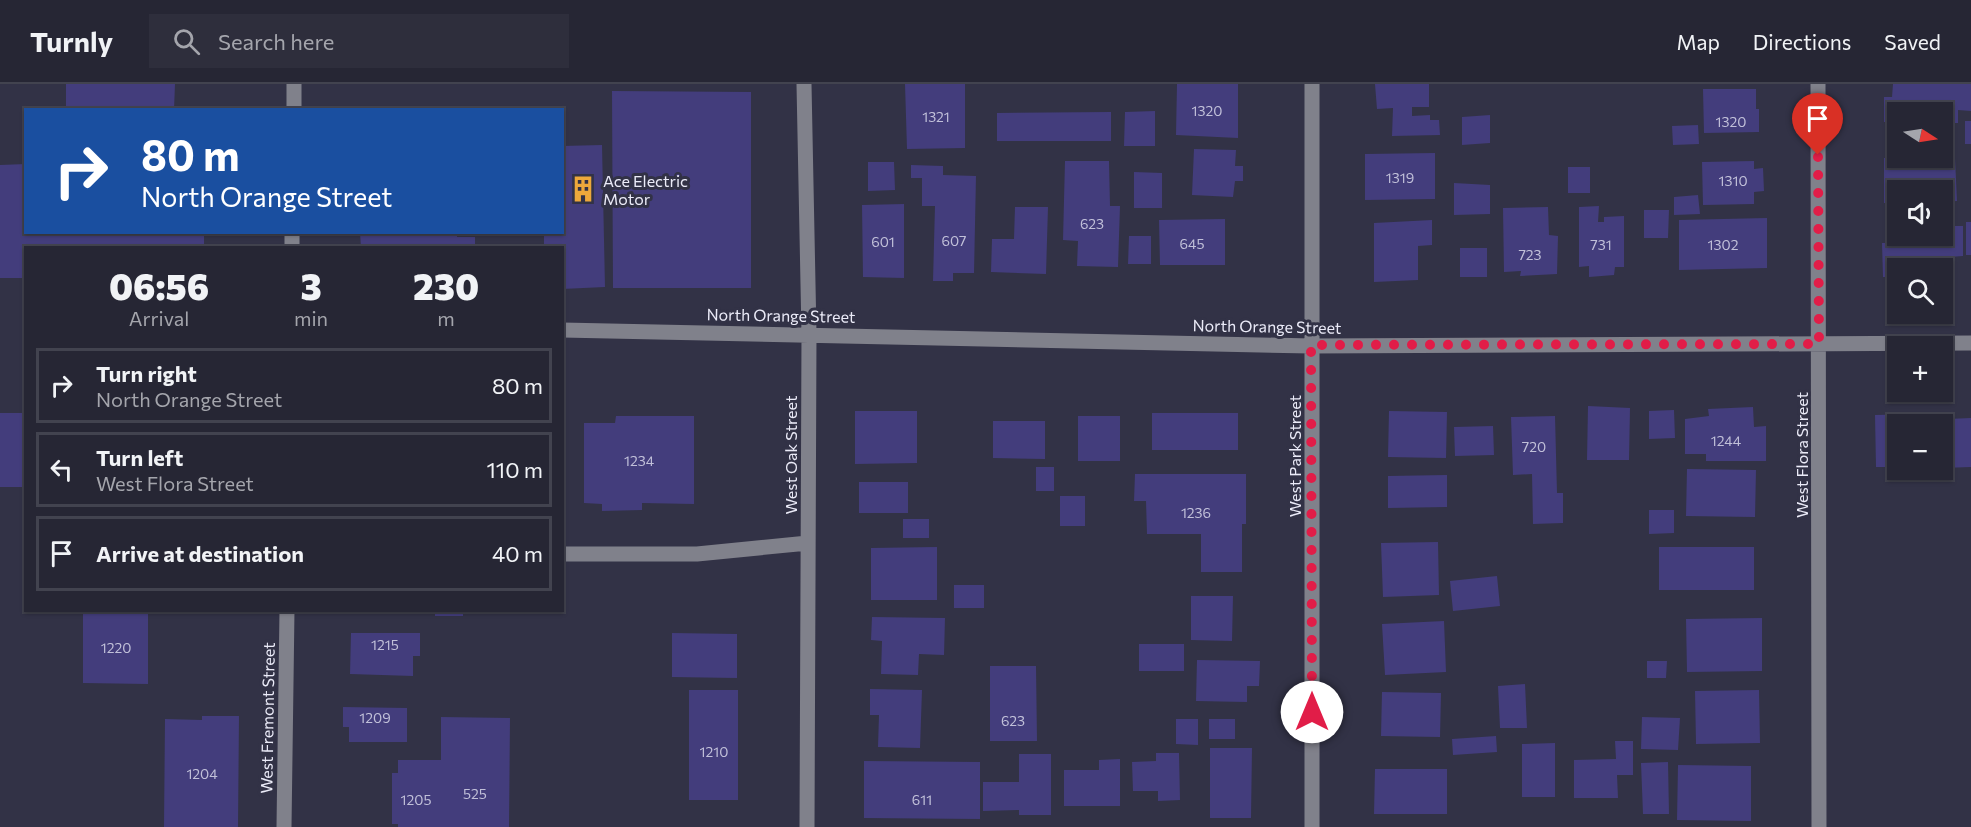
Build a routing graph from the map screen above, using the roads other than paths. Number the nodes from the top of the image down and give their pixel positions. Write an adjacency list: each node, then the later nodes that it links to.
1 (294, 84): 5 (street)
2 (804, 84): 7 (street, West Oak Street)
3 (1312, 84): 10 (street, West Park Street)
4 (1818, 84): 9 (street, West Flora Street)
5 (294, 108)
6 (564, 330): 7 (street, North Orange Street)
7 (809, 334): 10 (street, North Orange Street); 11 (street, West Oak Street)
8 (1971, 343): 9 (street, North Orange Street)
9 (1819, 344): 10 (street, North Orange Street); 17 (street, West Flora Street)
10 (1311, 345): 16 (street, West Park Street)
11 (808, 543): 12 (street); 15 (street, West Oak Street)
12 (564, 554)
13 (287, 612): 14 (street, West Fremont Street)
14 (284, 827)
15 (807, 827)
16 (1312, 827)
17 (1819, 827)

